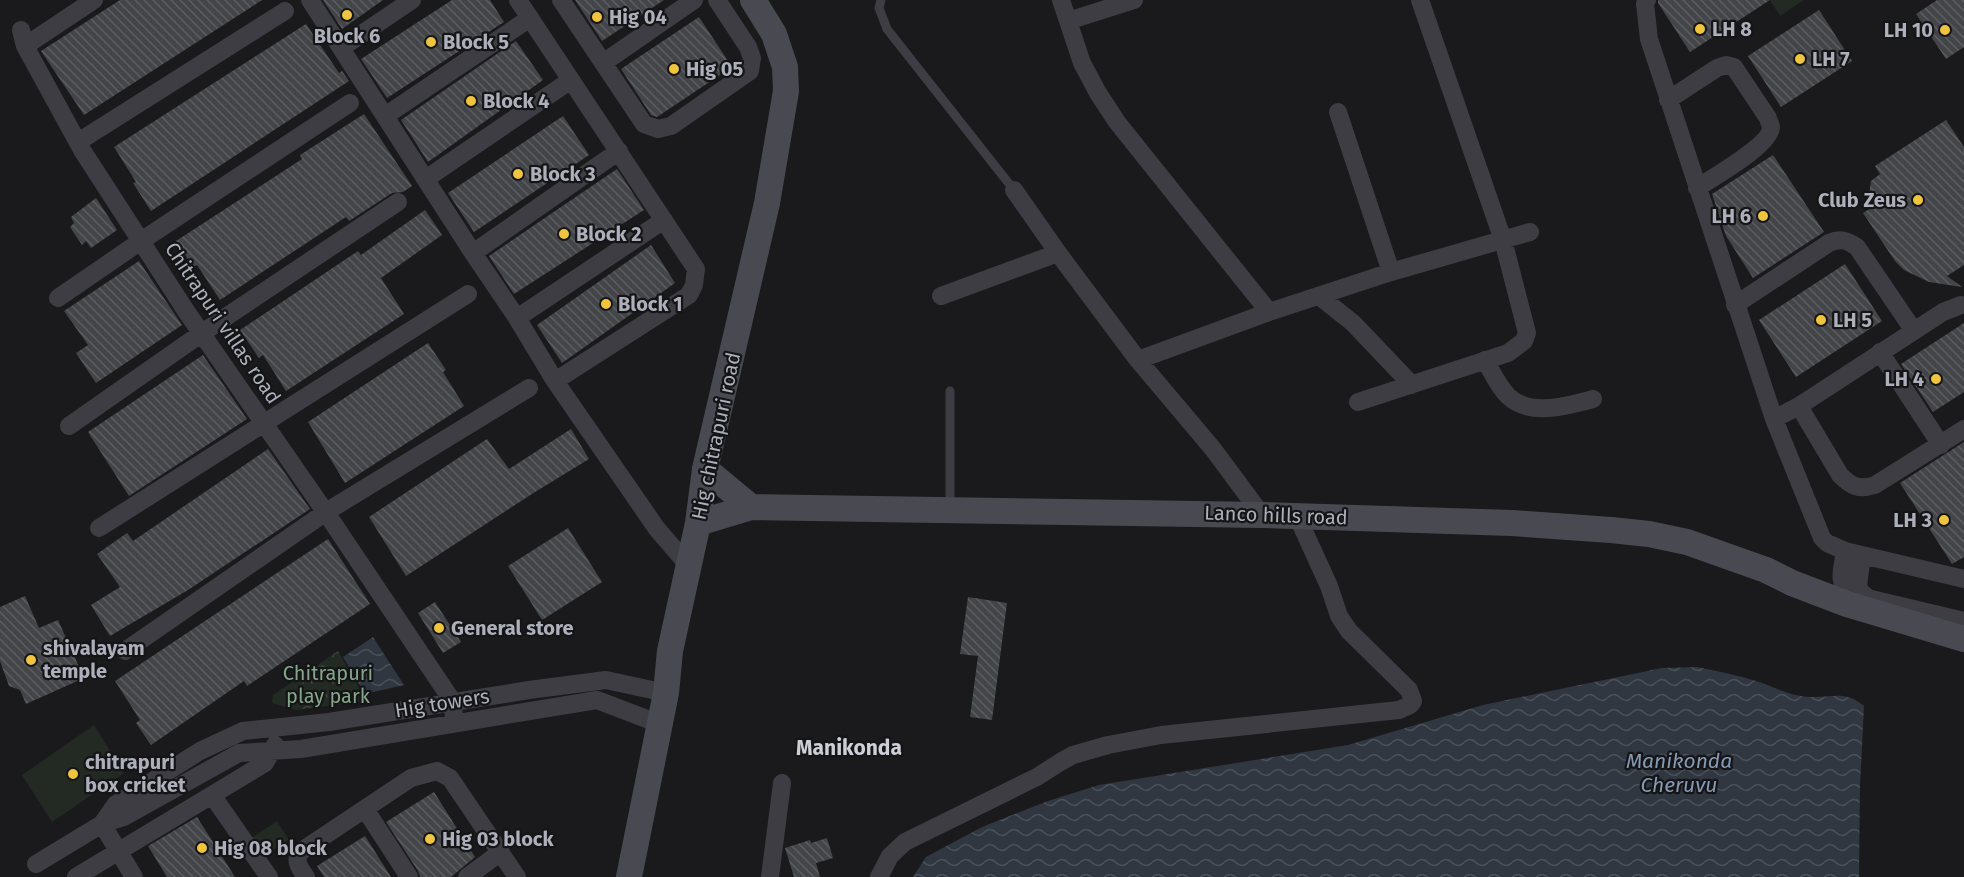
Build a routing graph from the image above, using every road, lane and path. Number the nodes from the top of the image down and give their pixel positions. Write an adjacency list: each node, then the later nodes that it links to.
1 (94, 0): 14 (street)
2 (310, 0): 18 (street)
3 (412, 0): 18 (street)
4 (518, 0): 16 (street)
5 (561, 0): 19 (street)
6 (694, 0): 19 (street)
7 (717, 0): 19 (street)
8 (753, 0): 63 (street, Hig chitrapuri road)
9 (881, 0): 29 (lane)
10 (1061, 0): 17 (street)
11 (1134, 0): 17 (street)
12 (1420, 0): 33 (street)
13 (1647, 0): 21 (street)
14 (75, 5): 25 (street, Chitrapuri villas road)
15 (285, 11): 25 (street)
16 (530, 18): 20 (street); 24 (street)
17 (1068, 21): 44 (street)
18 (341, 48): 24 (street)
19 (603, 63)
20 (571, 80): 26 (street); 27 (street)
21 (1668, 100): 28 (street); 28 (street)
22 (350, 103): 34 (street)
23 (1338, 112): 37 (street)
24 (385, 116): 27 (street)
25 (78, 142): 34 (street, Chitrapuri villas road)
26 (619, 152): 31 (street); 35 (street)
27 (426, 178): 35 (street)
28 (1697, 188): 43 (street)
29 (1014, 190): 36 (street)
30 (398, 202): 47 (street)
31 (664, 220): 45 (street); 51 (street)
32 (1530, 232): 33 (street)
33 (1503, 240): 37 (street); 50 (street)
34 (141, 241): 41 (street); 47 (street, Chitrapuri villas road)
35 (473, 253): 45 (street)
36 (1058, 253): 39 (street); 49 (street)
37 (1391, 272): 40 (street)
38 (468, 294): 59 (street)
39 (941, 296)
40 (1318, 296): 44 (street); 52 (street)
41 (58, 298)
42 (1963, 301): 46 (street)
43 (1735, 305): 46 (street); 58 (street)
44 (1269, 312): 49 (street)
45 (517, 318): 51 (street)
46 (1914, 331): 48 (street)
47 (202, 333): 59 (street, Chitrapuri villas road); 60 (street)
48 (1880, 352): 57 (street); 62 (street)
49 (1138, 360): 67 (street)
50 (1485, 360): 52 (street); 55 (street)
51 (555, 381): 72 (street)
52 (1412, 385): 56 (street)
53 (529, 388): 66 (street)
54 (950, 391): 65 (lane)
55 (1593, 399)
56 (1358, 402)
57 (1798, 406): 58 (street); 62 (street)
58 (1774, 419): 71 (street)
59 (264, 422): 66 (street, Chitrapuri villas road); 70 (street)
60 (69, 426)
61 (1964, 429): 62 (street)
62 (1941, 444)
63 (705, 469): 64 (street); 69 (street, Hig chitrapuri road)
64 (751, 507): 65 (street, Lanco hills road); 69 (street, Lanco hills road)
65 (950, 509): 67 (street, Lanco hills road)
66 (326, 512): 80 (street); 83 (street, Chitrapuri villas road)
67 (1262, 514): 68 (street, Lanco hills road)
68 (1297, 516): 74 (street, Lanco hills road); 104 (street)
69 (698, 523): 72 (street, Hig chitrapuri road)
70 (99, 528)
71 (1853, 553): 73 (street); 76 (street); 77 (street)
72 (689, 566): 82 (street, Hig chitrapuri road)
73 (1964, 579)
74 (1792, 583): 79 (street, Lanco hills road); 81 (street)
75 (1824, 588): 76 (street)
76 (1850, 594): 77 (street)
77 (1868, 598): 78 (street)
78 (1964, 621)
79 (1964, 639)
80 (125, 651)
81 (1964, 654)
82 (666, 693): 83 (street); 85 (street, Hig chitrapuri road)
83 (453, 702): 84 (street); 86 (street)
84 (454, 723): 85 (street, Hig towers); 87 (street, Hig towers)
85 (660, 724): 102 (street, Hig chitrapuri road)
86 (289, 727): 87 (street); 91 (street)
87 (271, 751): 89 (street); 91 (street, Hig towers)
88 (782, 783): 103 (street)
89 (212, 795): 92 (street); 97 (street)
90 (365, 808): 93 (street); 98 (street); 99 (street)
91 (102, 824): 92 (street); 94 (street)
92 (118, 852): 95 (street); 96 (street)
93 (501, 852): 100 (street); 101 (street)
94 (36, 864)
95 (76, 877)
96 (134, 877)
97 (269, 877)
98 (306, 877)
99 (409, 877)
100 (467, 877)
101 (517, 877)
102 (629, 877)
103 (770, 877)
104 (879, 877)

